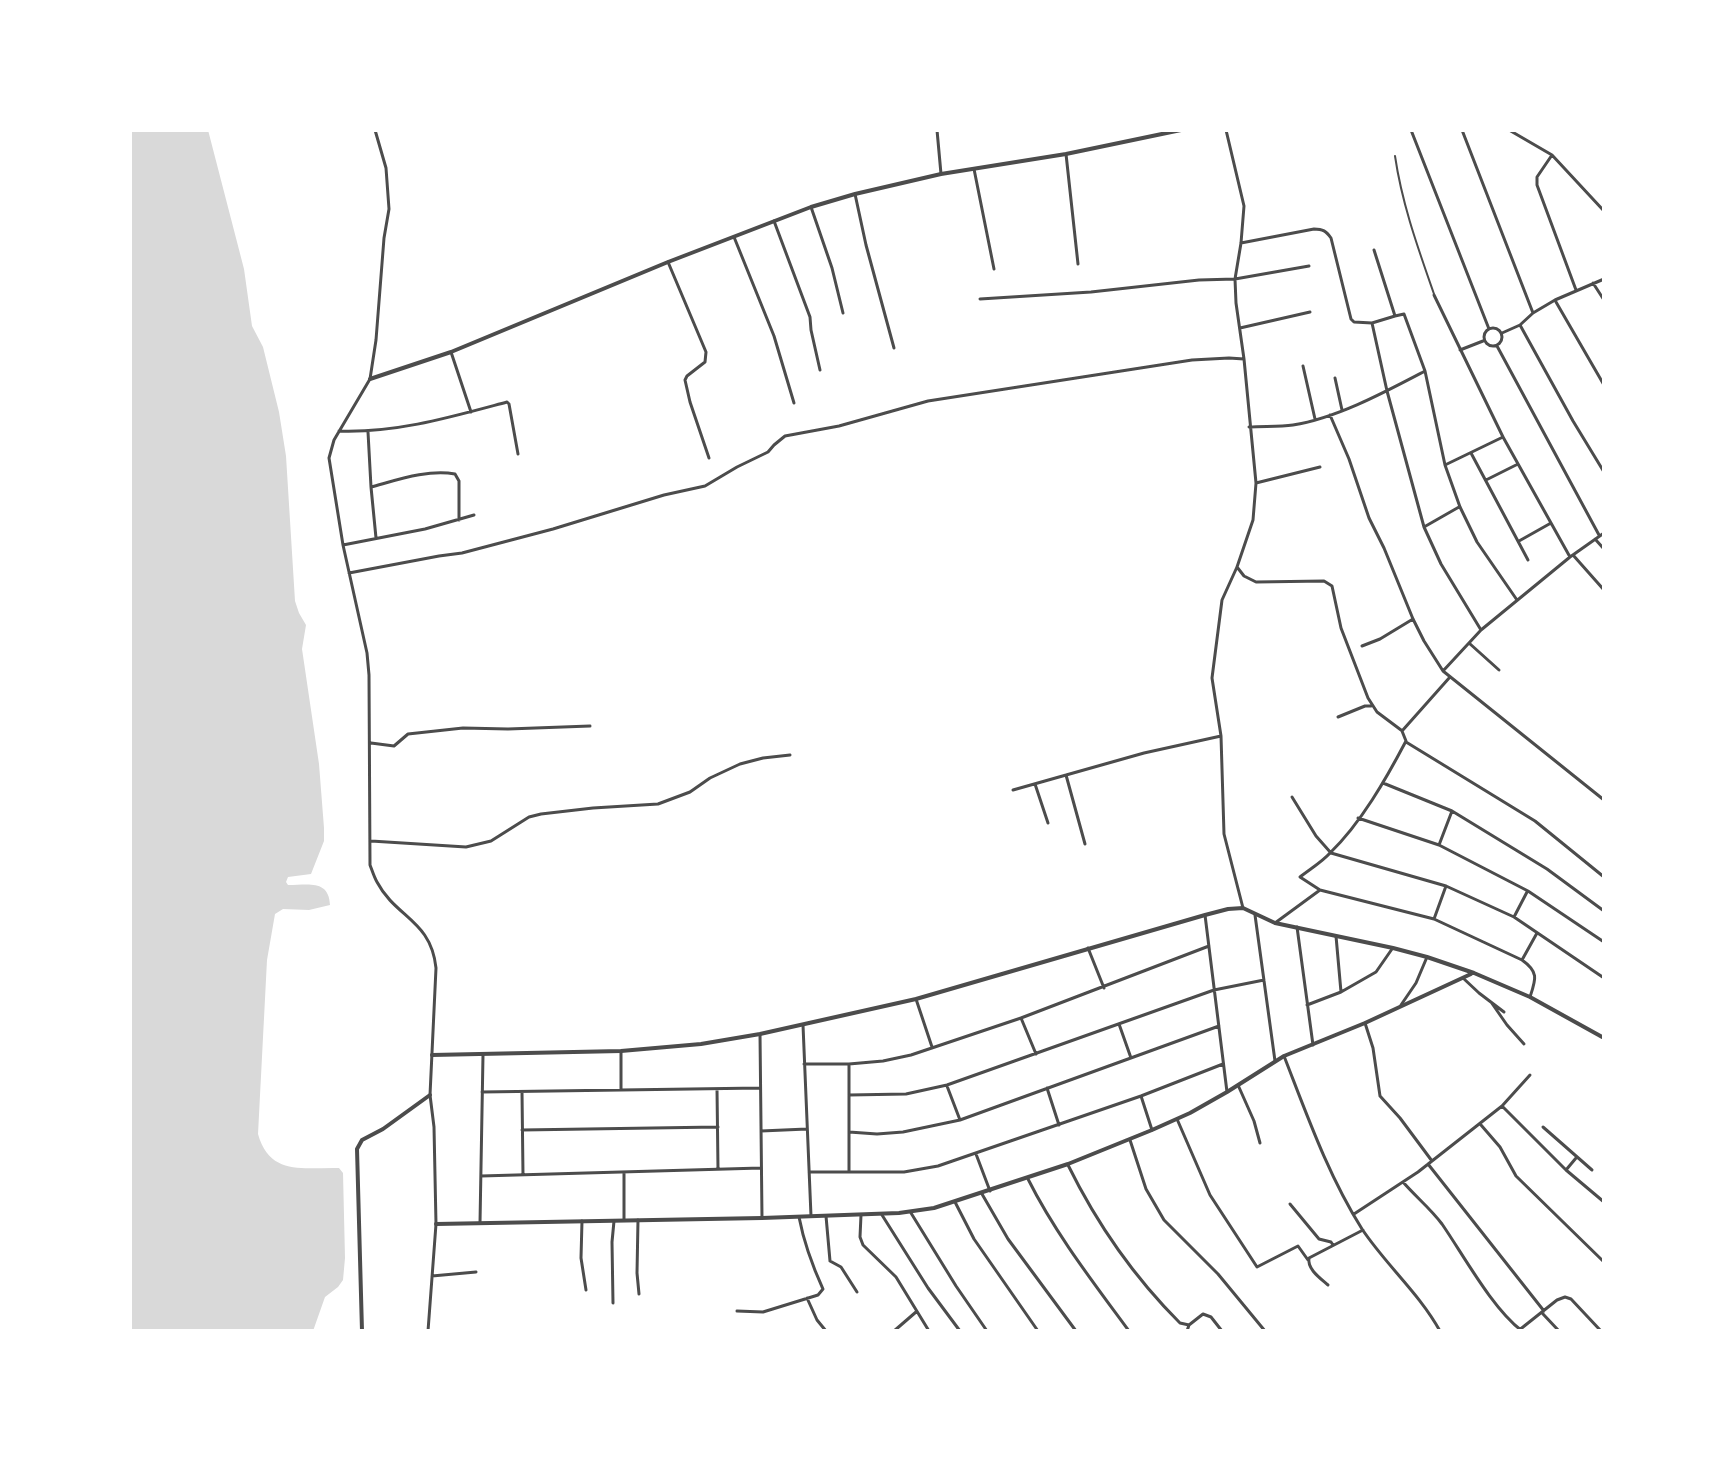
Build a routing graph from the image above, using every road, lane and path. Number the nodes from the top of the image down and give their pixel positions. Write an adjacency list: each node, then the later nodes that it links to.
1 (375, 130): 53 (street)
2 (937, 130): 12 (street)
3 (1181, 130): 8 (street)
4 (1226, 130): 18 (street)
5 (1411, 130): 39 (street)
6 (1462, 130): 34 (street)
7 (1509, 130): 9 (street)
8 (1066, 154): 11 (street); 21 (street)
9 (1552, 155): 15 (street); 27 (street)
10 (1395, 156): 28 (lane)
11 (974, 169): 12 (street); 23 (street)
12 (941, 174): 13 (street)
13 (855, 194): 14 (street); 43 (street)
14 (811, 207): 16 (street); 33 (street)
15 (1604, 211)
16 (774, 221): 17 (street); 48 (street)
17 (734, 237): 20 (street); 56 (street)
18 (1241, 243): 24 (street); 36 (street)
19 (1374, 250): 35 (street)
20 (668, 262): 45 (street); 67 (street)
21 (1078, 264)
22 (1309, 266): 24 (street)
23 (994, 269)
24 (1235, 279): 29 (street); 38 (street)
25 (1604, 279): 26 (street)
26 (1593, 283): 27 (street); 31 (street)
27 (1576, 290): 30 (street)
28 (1434, 295): 44 (street)
29 (980, 299)
30 (1555, 300): 34 (street); 51 (street)
31 (1604, 300)
32 (1310, 312): 38 (street)
33 (843, 313)
34 (1533, 313): 37 (street)
35 (1395, 316): 36 (street); 49 (street)
36 (1372, 323): 55 (street)
37 (1520, 325): 40 (street); 71 (street)
38 (1240, 328): 46 (street)
39 (1489, 329): 40 (street); 41 (street)
40 (1502, 333): 42 (street)
41 (1484, 340): 42 (street); 44 (street)
42 (1497, 346): 80 (street)
43 (894, 348)
44 (1460, 350): 64 (street)
45 (451, 352): 53 (street); 58 (street)
46 (1244, 359): 61 (street); 88 (street)
47 (1303, 366): 60 (street)
48 (820, 370)
49 (1425, 371): 55 (street); 69 (street)
50 (1604, 373): 51 (street)
51 (1599, 376): 54 (street)
52 (1335, 378): 57 (street)
53 (370, 379): 62 (street)
54 (1604, 385)
55 (1387, 391): 57 (street); 79 (street)
56 (794, 403)
57 (1342, 410): 59 (street)
58 (471, 412): 63 (street); 66 (street)
59 (1330, 415): 60 (street); 91 (street)
60 (1315, 419): 61 (street)
61 (1249, 427): 73 (street)
62 (339, 431): 63 (street); 83 (street)
63 (368, 432): 74 (street)
64 (1503, 437): 65 (street); 68 (street)
65 (1471, 453): 69 (street); 72 (street)
66 (518, 454)
67 (709, 458)
68 (1518, 464): 72 (street); 78 (street)
69 (1445, 465): 75 (street)
70 (1320, 467): 73 (street)
71 (1604, 472)
72 (1486, 480): 82 (street)
73 (1256, 483): 87 (street)
74 (371, 487): 77 (street); 81 (street)
75 (1460, 507): 79 (street); 90 (street)
76 (474, 515): 77 (street)
77 (459, 520): 81 (street)
78 (1551, 523): 82 (street); 85 (street)
79 (1424, 527): 92 (street)
80 (1599, 535): 84 (street); 85 (street)
81 (376, 538): 83 (street)
82 (1518, 541): 86 (street)
83 (343, 545): 88 (street)
84 (1604, 549)
85 (1571, 556): 89 (street); 90 (street)
86 (1528, 560)
87 (1237, 567): 98 (street); 102 (street)
88 (349, 573): 104 (street)
89 (1604, 590)
90 (1517, 600): 92 (street)
91 (1413, 619): 94 (street); 96 (street)
92 (1481, 630): 93 (street)
93 (1469, 643): 95 (street); 96 (street)
94 (1362, 646)
95 (1499, 670)
96 (1443, 671): 97 (street)
97 (1450, 677): 101 (street); 111 (street)
98 (1373, 706): 99 (street); 101 (street)
99 (1338, 717)
100 (590, 726): 104 (street)
101 (1402, 731): 103 (street)
102 (1221, 736): 106 (street); 123 (street)
103 (1406, 741): 107 (street); 119 (street)
104 (370, 743): 115 (street)
105 (790, 755): 115 (street)
106 (1066, 775): 108 (street); 116 (street)
107 (1383, 783): 112 (street); 113 (street)
108 (1035, 784): 109 (street); 114 (street)
109 (1013, 790)
110 (1292, 797): 118 (street)
111 (1604, 800)
112 (1452, 811): 117 (street); 124 (street)
113 (1358, 818): 117 (street); 118 (street)
114 (1048, 823)
115 (371, 841): 164 (street)
116 (1085, 844)
117 (1439, 845): 122 (street)
118 (1331, 853): 120 (street); 121 (street)
119 (1604, 877)
120 (1446, 886): 127 (street); 128 (street)
121 (1320, 890): 128 (street); 129 (street)
122 (1528, 891): 127 (street); 133 (street)
123 (1243, 908): 125 (street); 126 (street)
124 (1604, 911)
125 (1255, 913): 129 (street); 142 (street)
126 (1205, 915): 134 (street); 135 (street)
127 (1514, 917): 131 (street)
128 (1434, 919): 138 (street)
129 (1275, 923): 130 (street)
130 (1297, 927): 132 (street); 149 (street)
131 (1537, 933): 138 (street); 141 (street)
132 (1336, 936): 136 (street); 145 (street)
133 (1604, 942)
134 (1209, 946): 143 (street); 144 (street)
135 (1088, 948): 143 (street); 147 (street)
136 (1393, 948): 137 (street); 145 (street)
137 (1427, 957): 139 (street); 150 (street)
138 (1522, 960): 146 (street)
139 (1474, 973): 140 (street); 146 (street)
140 (1463, 978): 148 (street); 150 (street)
141 (1604, 978)
142 (1264, 980): 144 (street); 168 (street)
143 (1104, 988): 152 (street)
144 (1214, 990): 154 (street); 156 (street)
145 (1341, 992): 149 (street)
146 (1530, 997): 158 (street)
147 (916, 999): 155 (street); 161 (street)
148 (1491, 1002): 151 (street); 159 (street)
149 (1307, 1005): 160 (street)
150 (1398, 1008): 153 (street)
151 (1504, 1012)
152 (1021, 1018): 161 (street); 163 (street)
153 (1365, 1023): 160 (street); 201 (street)
154 (1119, 1024): 163 (street); 167 (street)
155 (803, 1025): 157 (street); 169 (street)
156 (1219, 1026): 167 (street); 171 (street)
157 (760, 1034): 162 (street); 175 (street)
158 (1604, 1038)
159 (1524, 1044)
160 (1313, 1045): 166 (street)
161 (932, 1047): 170 (street)
162 (621, 1051): 165 (street); 178 (street)
163 (1036, 1054): 173 (street)
164 (432, 1055): 165 (street); 182 (street)
165 (483, 1055): 179 (street)
166 (1284, 1056): 168 (street); 221 (street)
167 (1131, 1058): 176 (street)
168 (1275, 1061): 174 (street)
169 (804, 1064): 170 (street); 192 (street)
170 (849, 1064): 183 (street)
171 (1223, 1064): 181 (street); 184 (street)
172 (1530, 1075): 185 (street)
173 (947, 1085): 183 (street); 187 (street)
174 (1238, 1085): 181 (street); 198 (street)
175 (760, 1088): 177 (street); 195 (street)
176 (1047, 1088): 187 (street); 188 (street)
177 (717, 1089): 178 (street); 190 (street)
178 (621, 1090): 180 (street)
179 (482, 1092): 180 (street); 211 (street)
180 (522, 1092): 193 (street)
181 (1227, 1092): 186 (street)
182 (430, 1095): 232 (street); 250 (street)
183 (849, 1095): 196 (street)
184 (1141, 1096): 188 (street); 194 (street)
185 (1502, 1106): 189 (street); 205 (street)
186 (1177, 1119): 194 (street); 235 (street)
187 (960, 1120): 196 (street)
188 (1059, 1125): 199 (street)
189 (1481, 1125): 201 (street); 236 (street)
190 (718, 1127): 193 (street); 204 (street)
191 (1543, 1127): 200 (street)
192 (807, 1129): 195 (street); 208 (street)
193 (522, 1130): 210 (street)
194 (1152, 1130): 197 (street)
195 (761, 1131): 203 (street)
196 (849, 1132): 209 (street)
197 (1130, 1140): 202 (street); 262 (street)
198 (1260, 1143)
199 (976, 1154): 209 (street); 214 (street)
200 (1577, 1158): 205 (street); 206 (street)
201 (1430, 1162): 213 (street); 247 (street)
202 (1068, 1164): 212 (street); 248 (street)
203 (761, 1168): 204 (street); 226 (street)
204 (718, 1169): 207 (street)
205 (1566, 1170): 217 (street)
206 (1592, 1170)
207 (624, 1172): 210 (street); 227 (street)
208 (809, 1172): 209 (street); 223 (street)
209 (849, 1172)
210 (523, 1175): 211 (street)
211 (481, 1176): 231 (street)
212 (1028, 1179): 214 (street); 259 (street)
213 (1403, 1182): 221 (street); 249 (street)
214 (990, 1191): 215 (street)
215 (982, 1194): 216 (street); 258 (street)
216 (955, 1202): 219 (street); 257 (street)
217 (1604, 1202)
218 (1290, 1204): 234 (street)
219 (911, 1213): 220 (street); 256 (street)
220 (881, 1214): 222 (street); 255 (street)
221 (1354, 1214): 233 (street)
222 (861, 1215): 224 (street); 246 (street)
223 (811, 1216): 224 (street); 225 (street)
224 (826, 1216): 241 (street)
225 (799, 1217): 226 (street); 243 (street)
226 (762, 1218): 228 (street)
227 (624, 1220): 228 (street); 230 (street)
228 (638, 1220): 242 (street)
229 (582, 1221): 230 (street); 231 (street); 240 (street)
230 (614, 1221): 244 (street)
231 (480, 1223): 232 (street)
232 (436, 1224): 238 (street)
233 (1363, 1230): 234 (street); 263 (street)
234 (1333, 1245): 235 (street)
235 (1308, 1260): 239 (street)
236 (1604, 1262)
237 (476, 1272): 238 (street)
238 (432, 1276): 251 (street)
239 (1328, 1285)
240 (586, 1290)
241 (857, 1292)
242 (639, 1294)
243 (807, 1298): 245 (street); 252 (street)
244 (613, 1303)
245 (737, 1311)
246 (916, 1312): 253 (street); 254 (street)
247 (1543, 1312): 249 (street); 264 (street); 265 (street)
248 (1189, 1325): 260 (street); 261 (street)
249 (1520, 1330)
250 (362, 1331)
251 (428, 1331)
252 (826, 1331)
253 (894, 1331)
254 (929, 1331)
255 (960, 1331)
256 (987, 1331)
257 (1038, 1331)
258 (1076, 1331)
259 (1129, 1331)
260 (1187, 1331)
261 (1222, 1331)
262 (1265, 1331)
263 (1440, 1331)
264 (1559, 1331)
265 (1601, 1331)

